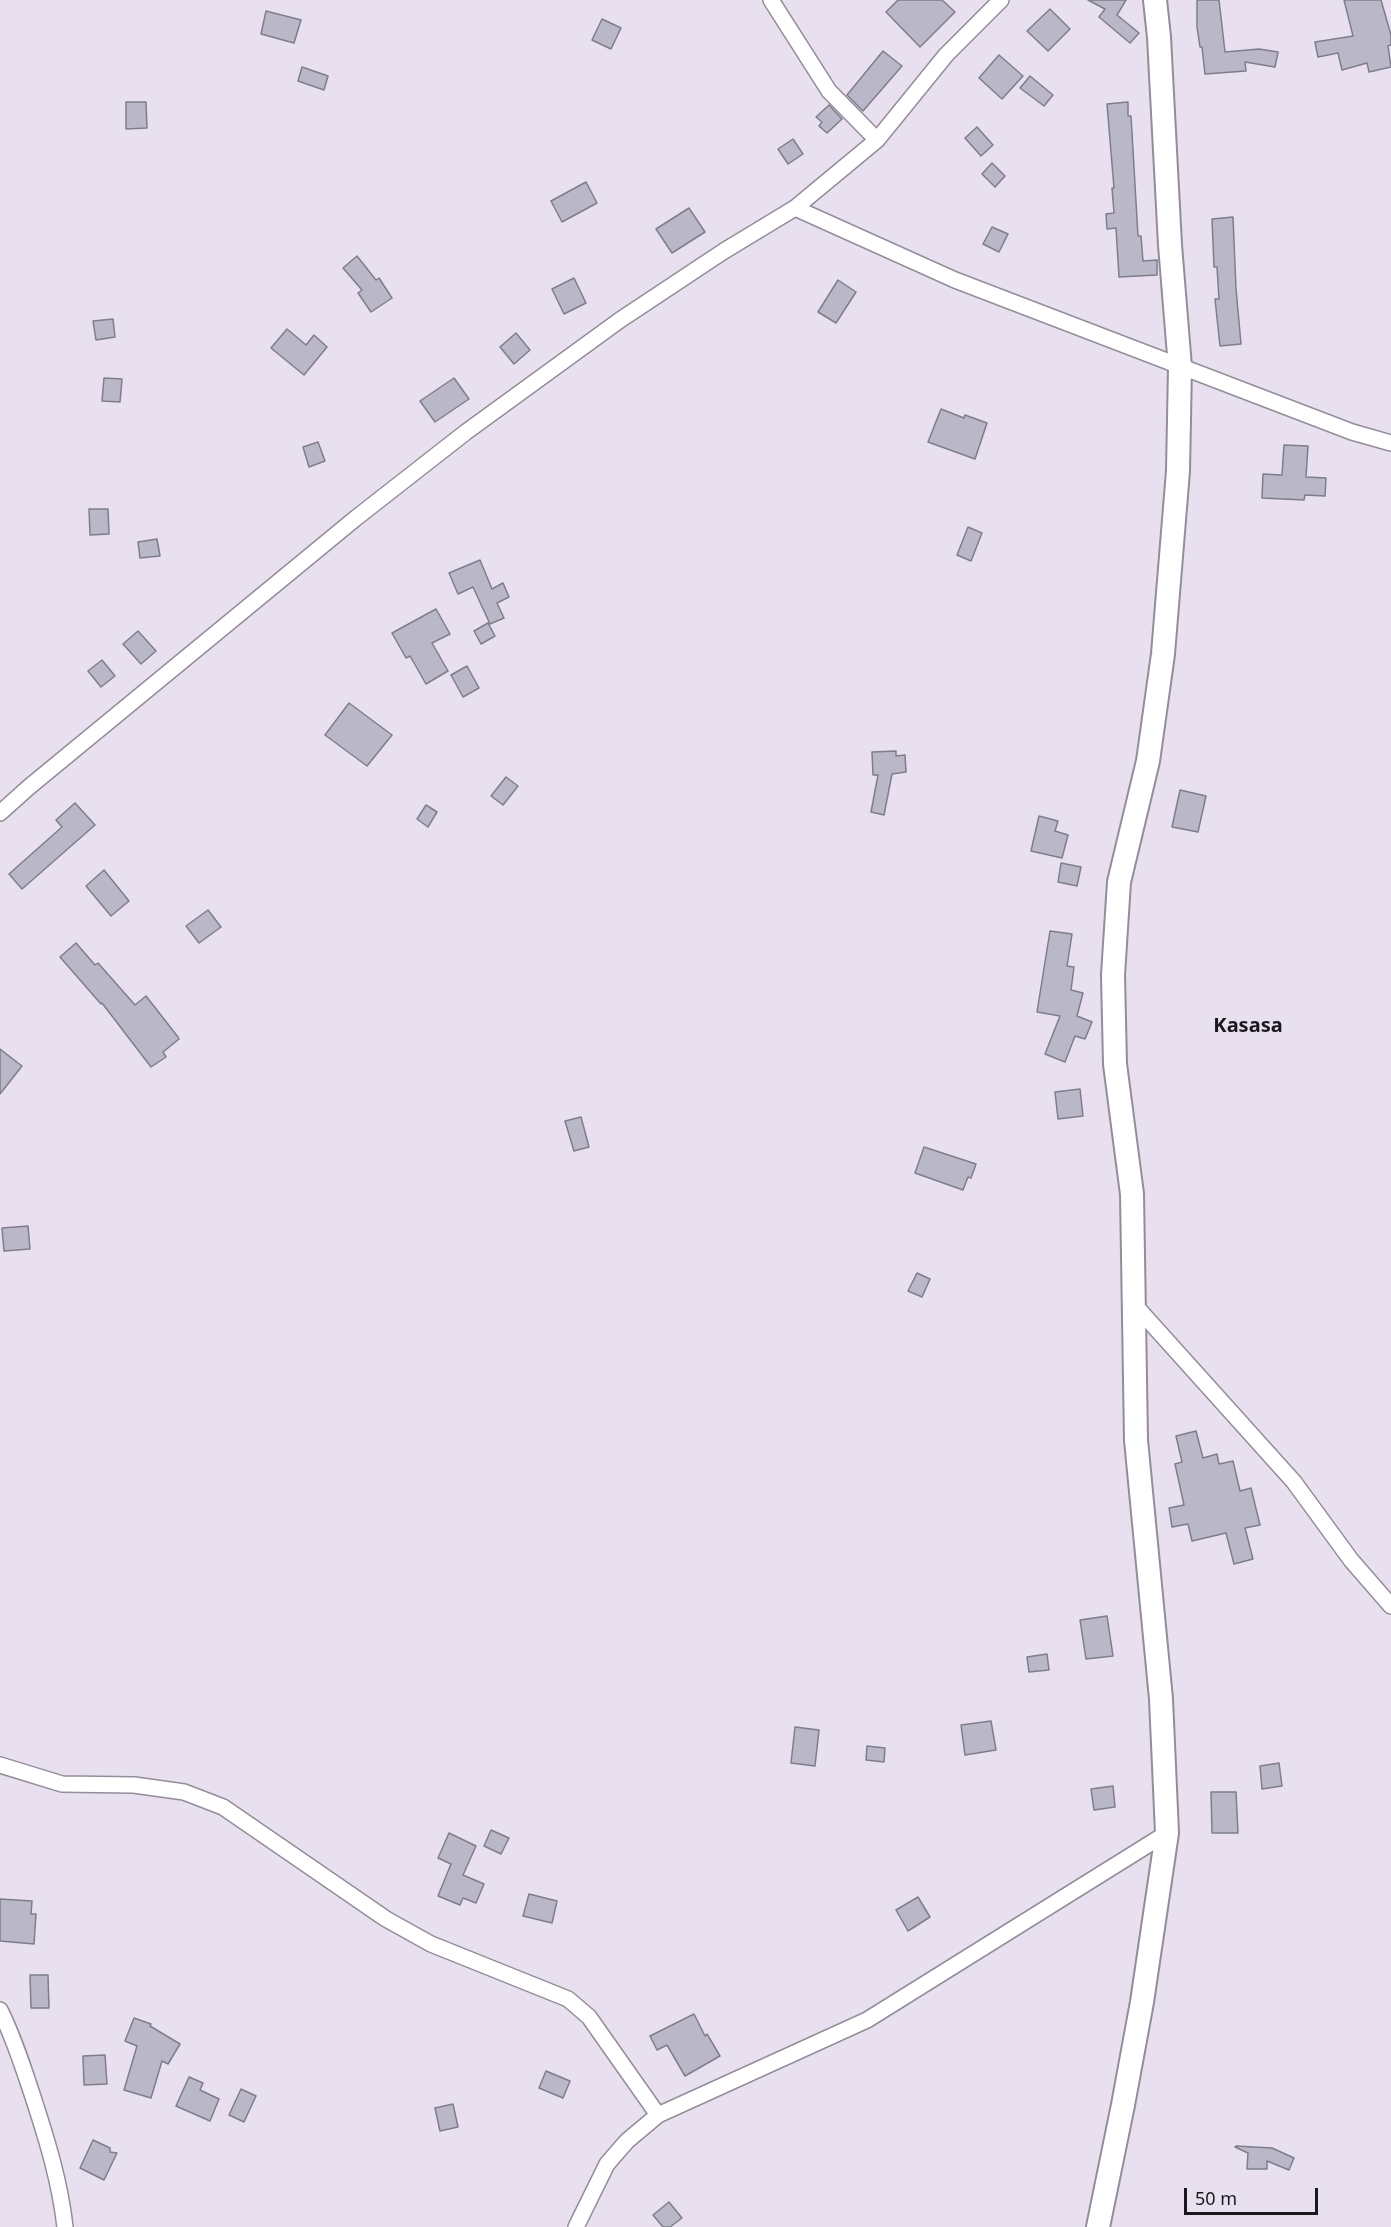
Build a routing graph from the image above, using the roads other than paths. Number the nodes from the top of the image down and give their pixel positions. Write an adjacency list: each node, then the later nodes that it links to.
1 (771, 0): 4 (street)
2 (1001, 0): 4 (street)
3 (1155, 0): 6 (street)
4 (877, 140): 5 (street)
5 (795, 208): 6 (street); 8 (street)
6 (1180, 367): 7 (street); 9 (street)
7 (1391, 443)
8 (0, 813)
9 (1133, 1303): 10 (street); 12 (street)
10 (1391, 1606)
11 (2, 1769): 14 (street)
12 (1167, 1833): 14 (street); 17 (street)
13 (0, 2010): 15 (street)
14 (658, 2115): 16 (street)
15 (65, 2227)
16 (576, 2227)
17 (1098, 2227)

